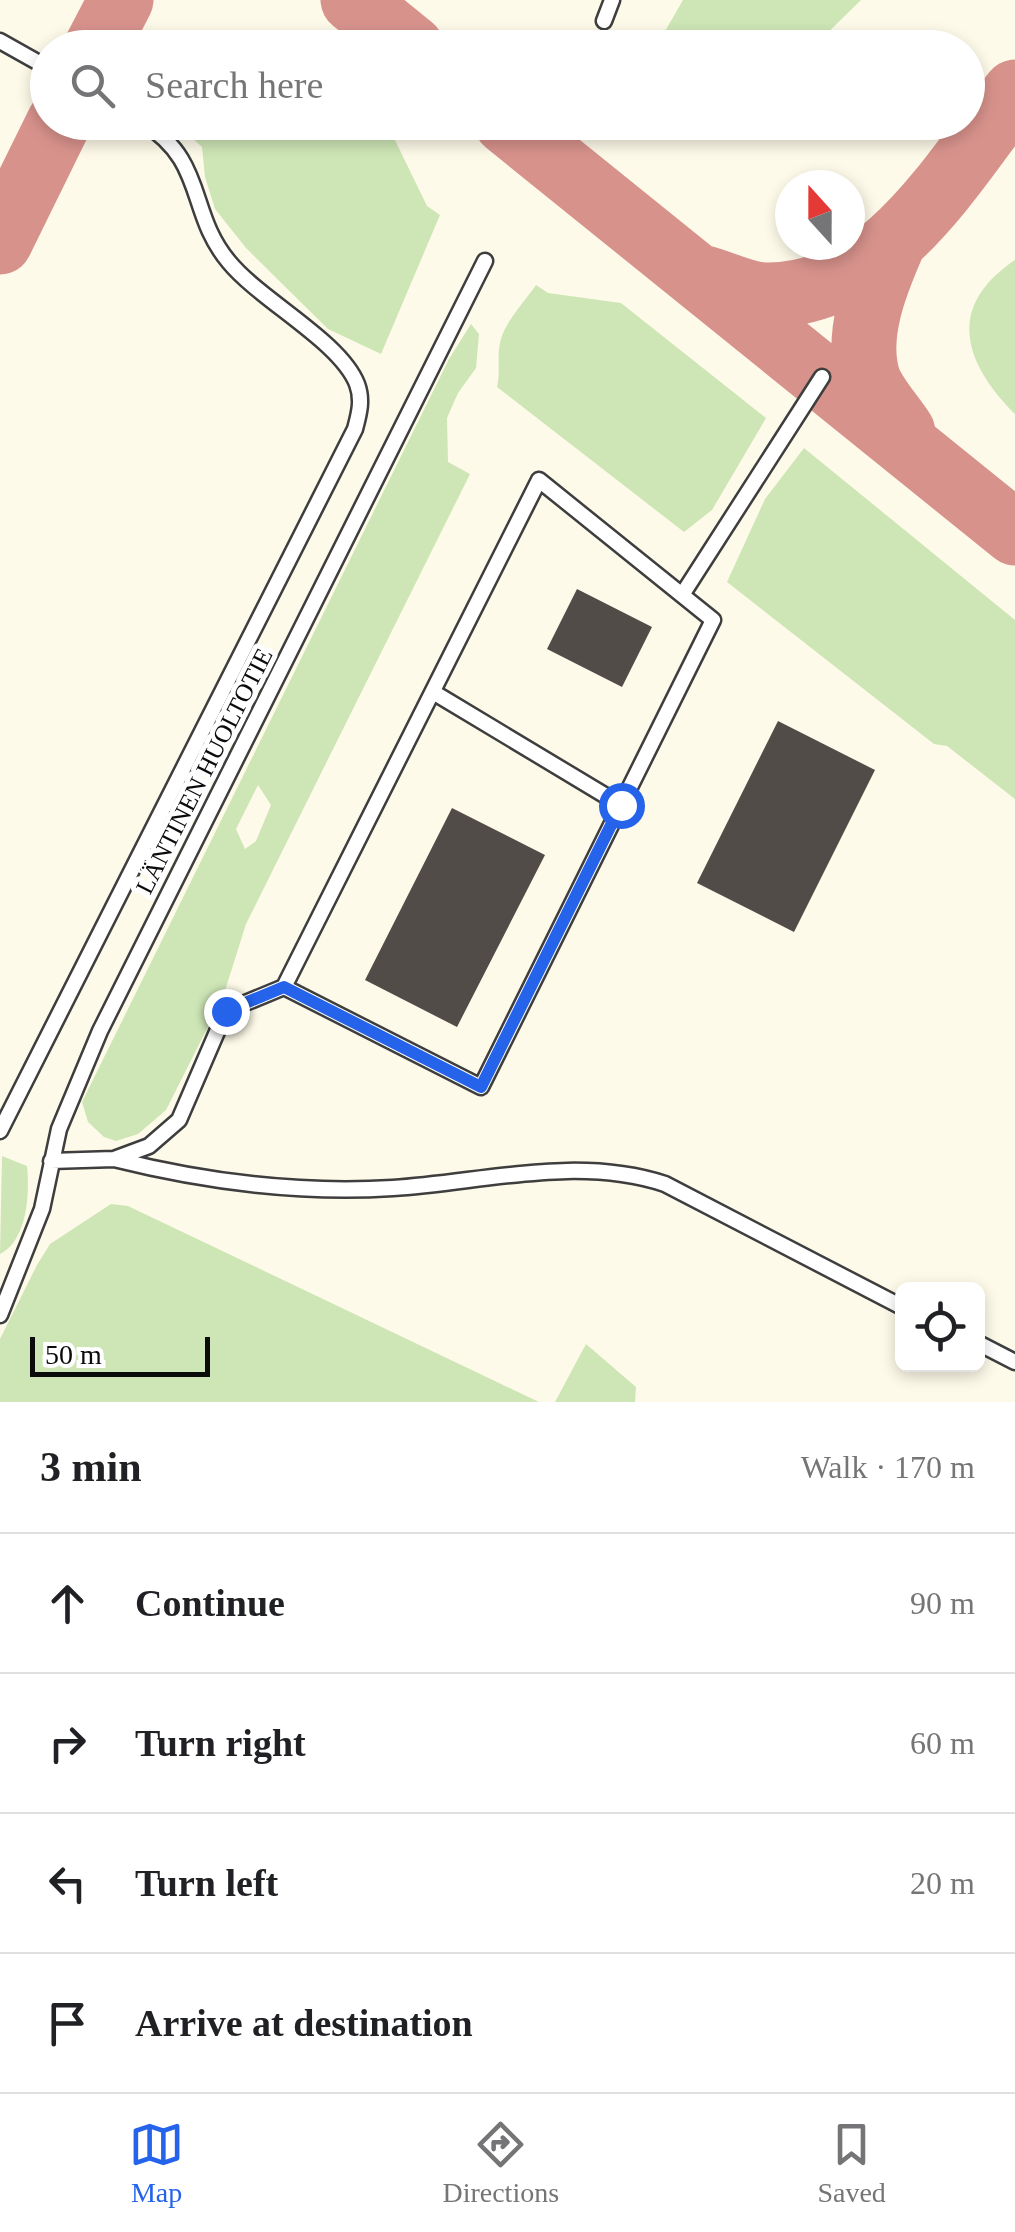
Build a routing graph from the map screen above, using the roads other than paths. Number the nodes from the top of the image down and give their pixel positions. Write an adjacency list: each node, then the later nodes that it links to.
1 (612, 0): 2 (lane)
2 (604, 21)
3 (0, 42): 4 (lane)
4 (30, 58)
5 (168, 140): 12 (lane)
6 (484, 261): 14 (lane, LÄNTINEN HUOLTOTIE)
7 (822, 377): 8 (lane)
8 (682, 595): 9 (lane); 10 (lane)
9 (433, 692): 10 (lane); 11 (lane)
10 (621, 805): 11 (lane)
11 (284, 987): 13 (lane)
12 (0, 1132)
13 (114, 1159): 14 (lane); 15 (lane)
14 (51, 1161): 16 (lane, LÄNTINEN HUOLTOTIE)
15 (895, 1303)
16 (2, 1307)
17 (985, 1346): 18 (lane)
18 (1015, 1362)

